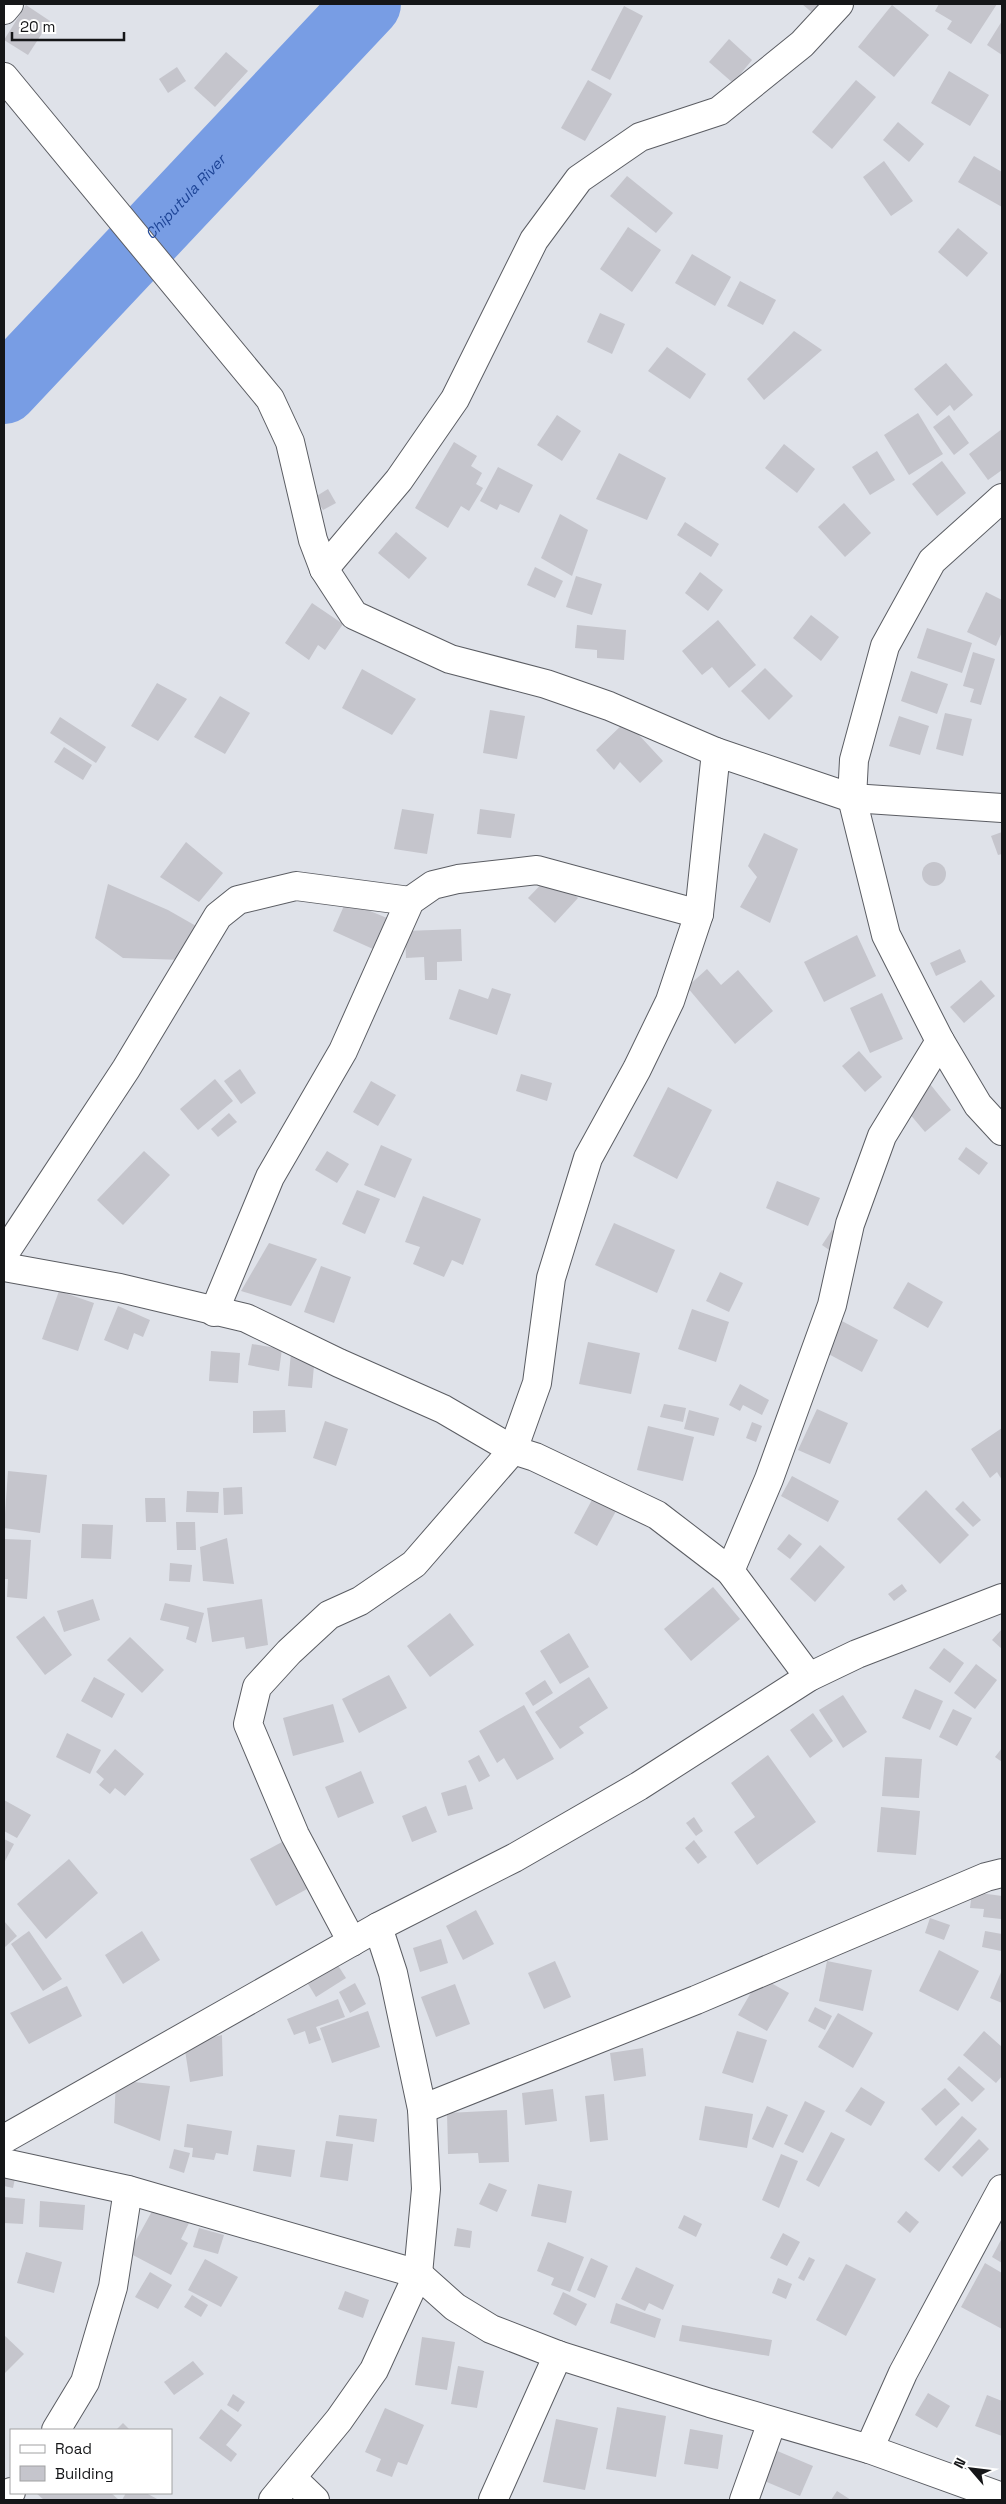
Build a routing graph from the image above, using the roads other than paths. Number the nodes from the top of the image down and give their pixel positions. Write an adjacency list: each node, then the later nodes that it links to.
1 (9, 4): 3 (street)
2 (839, 4): 6 (street)
3 (4, 10)
4 (4, 77): 6 (street)
5 (1002, 498): 8 (street)
6 (324, 569): 7 (street)
7 (716, 752): 8 (street); 11 (street)
8 (852, 798): 9 (street); 12 (street)
9 (1002, 808)
10 (410, 901): 11 (street); 14 (street); 16 (street)
11 (699, 914): 17 (street)
12 (940, 1041): 13 (street); 18 (street)
13 (1002, 1131)
14 (4, 1254)
15 (4, 1267): 16 (street)
16 (214, 1312): 17 (street)
17 (513, 1450): 18 (street); 23 (street)
18 (730, 1571): 20 (street)
19 (1002, 1598): 20 (street)
20 (809, 1677): 22 (street)
21 (1002, 1873): 24 (street)
22 (378, 1927): 23 (street); 24 (street)
23 (352, 1942): 25 (street)
24 (422, 2109): 29 (street)
25 (4, 2139)
26 (4, 2163): 28 (street)
27 (1002, 2189): 33 (street)
28 (128, 2190): 29 (street); 32 (street)
29 (418, 2274): 30 (street); 34 (street)
30 (558, 2355): 31 (street); 38 (street)
31 (772, 2422): 33 (street); 39 (street)
32 (57, 2429)
33 (869, 2449): 35 (street)
34 (292, 2478): 36 (street); 37 (street)
35 (1002, 2497)
36 (273, 2500)
37 (315, 2500)
38 (493, 2500)
39 (744, 2500)

